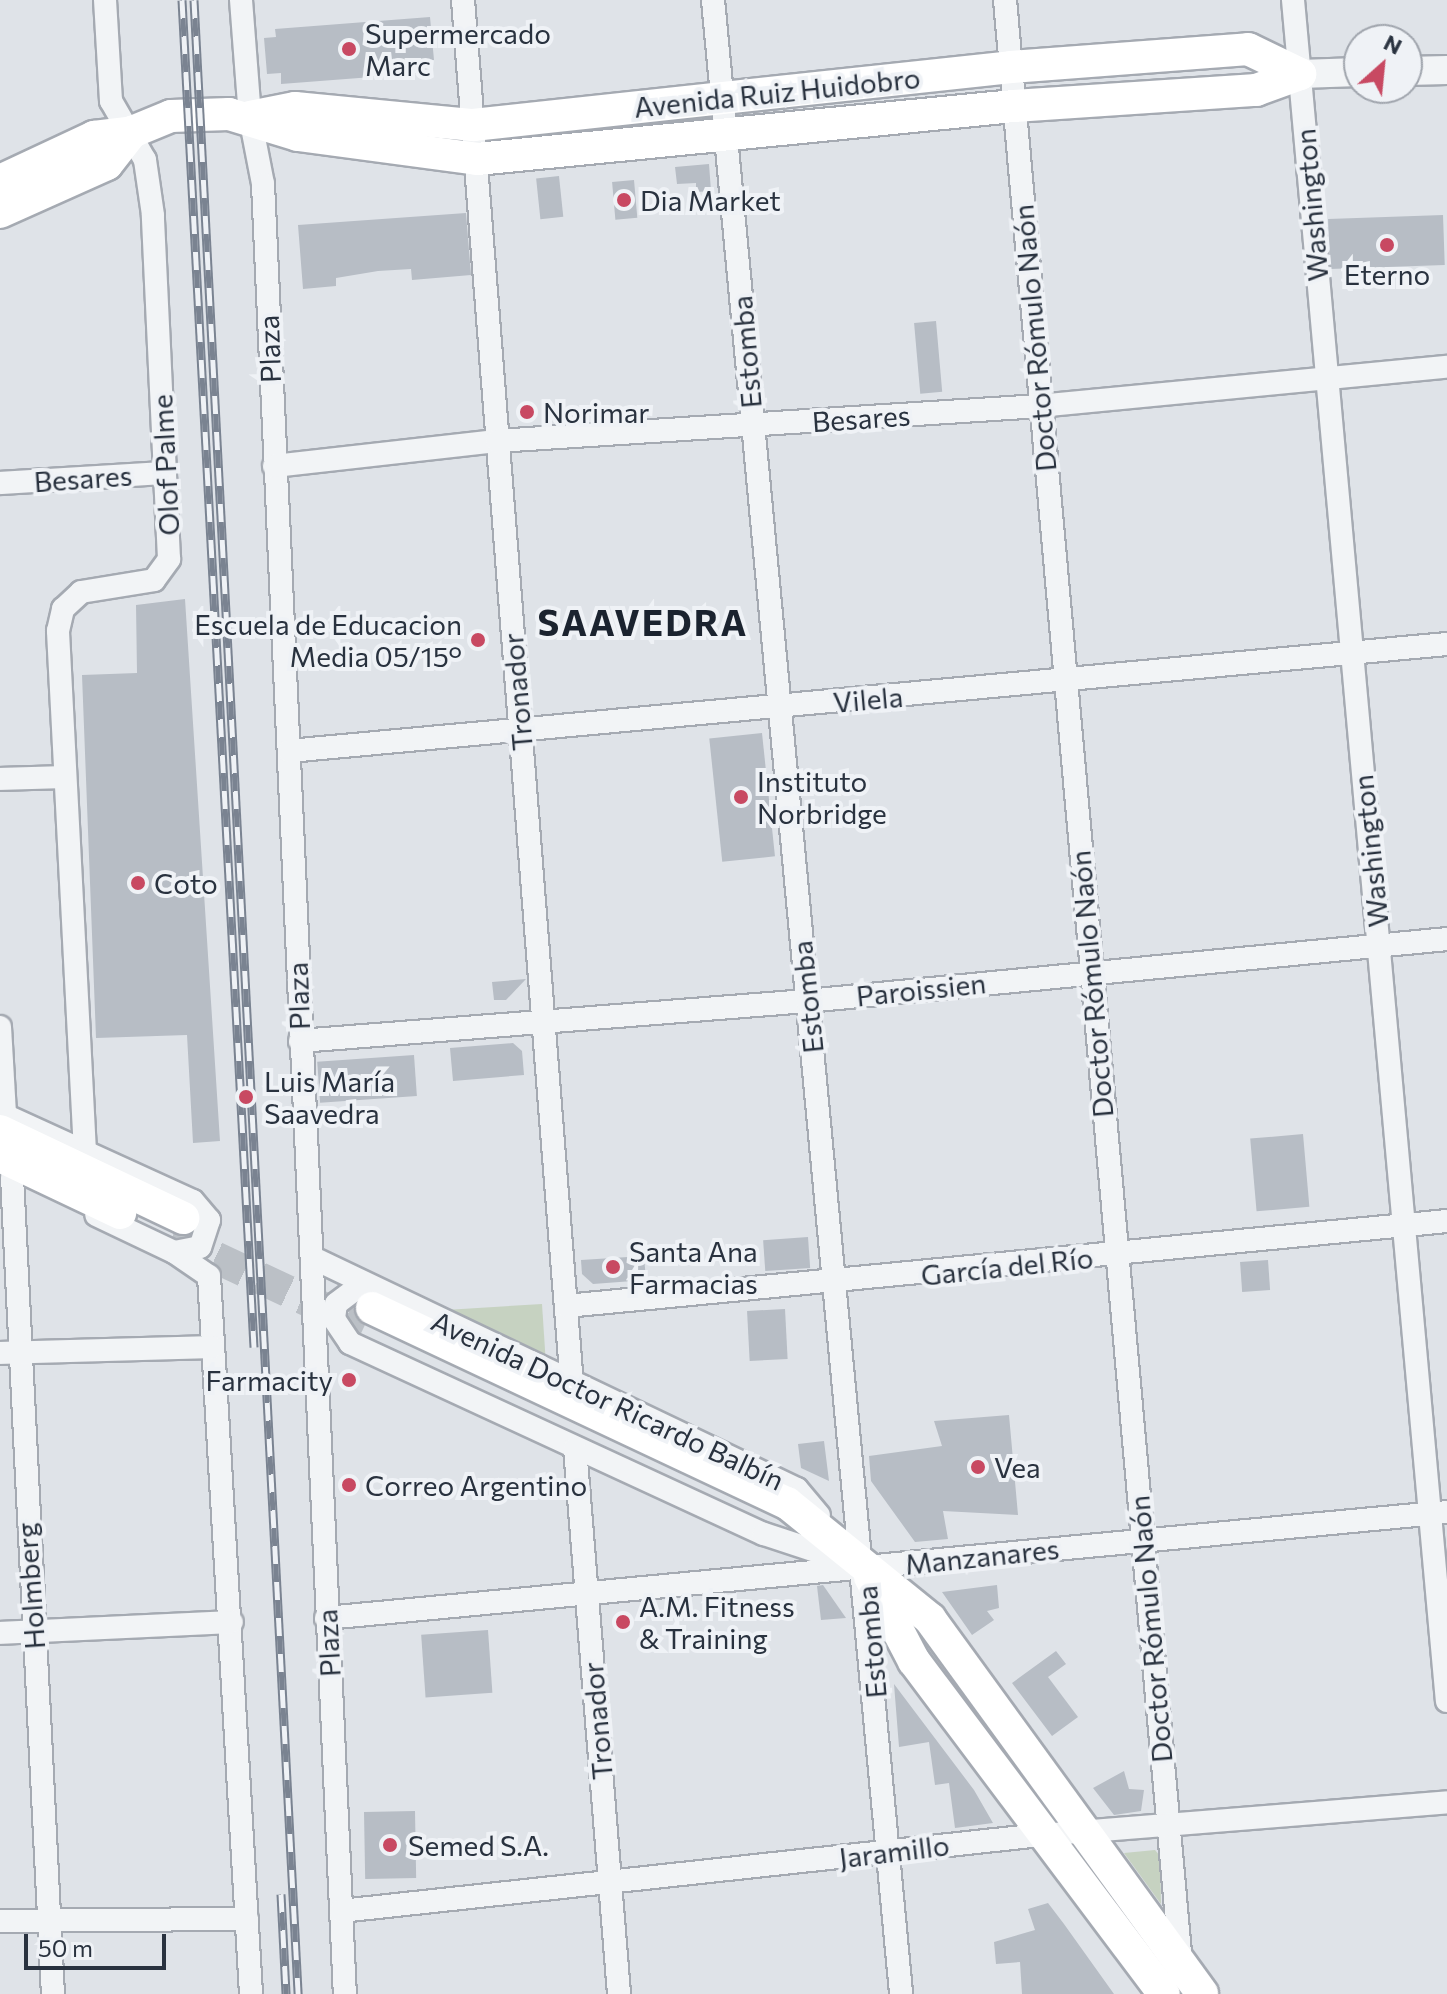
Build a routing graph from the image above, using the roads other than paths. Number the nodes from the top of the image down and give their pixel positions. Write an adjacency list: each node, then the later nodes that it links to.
1 (105, 0): 16 (street, Olof Palme)
2 (241, 0): 14 (street, Plaza)
3 (463, 0): 15 (street, Tronador)
4 (713, 0): 12 (street, Estomba)
5 (1005, 0): 7 (street, Doctor Rómulo Naón)
6 (1293, 0): 11 (street, Washington)
7 (1011, 67): 11 (main road, Avenida Ruiz Huidobro); 12 (main road, Avenida Ruiz Huidobro); 13 (street, Doctor Rómulo Naón)
8 (1447, 70): 9 (street)
9 (1423, 71)
10 (1343, 73): 11 (street, Avenida Ruiz Huidobro)
11 (1300, 74): 13 (main road, Avenida Ruiz Huidobro); 22 (street, Washington)
12 (722, 98): 15 (main road, Avenida Ruiz Huidobro); 17 (street, Estomba)
13 (1014, 106): 17 (main road, Avenida Ruiz Huidobro); 23 (street, Doctor Rómulo Naón)
14 (250, 117): 15 (main road, Avenida Ruiz Huidobro); 16 (main road, Avenida Ruiz Huidobro); 18 (main road, Avenida Ruiz Huidobro); 26 (street, Plaza)
15 (473, 125): 18 (street, Tronador)
16 (132, 132): 19 (main road, Avenida Ruiz Huidobro); 20 (main road, Avenida Ruiz Huidobro); 27 (street, Olof Palme)
17 (727, 138): 18 (main road, Avenida Ruiz Huidobro); 24 (street, Estomba)
18 (477, 159): 25 (street, Tronador)
19 (0, 181)
20 (0, 212)
21 (1447, 367): 22 (street, Besares)
22 (1326, 379): 23 (street, Besares); 30 (street, Washington)
23 (1039, 406): 24 (street, Besares); 31 (street, Doctor Rómulo Naón)
24 (752, 426): 25 (street, Besares); 32 (street, Estomba)
25 (497, 441): 26 (street, Besares); 33 (street, Tronador)
26 (274, 466): 34 (street, Plaza)
27 (165, 473): 28 (street, Besares); 35 (street, Olof Palme)
28 (0, 483)
29 (1447, 644): 30 (street, Vilela)
30 (1351, 654): 31 (street, Vilela); 38 (street, Washington)
31 (1066, 680): 32 (street, Vilela); 39 (street, Doctor Rómulo Naón)
32 (777, 707): 33 (street, Vilela); 40 (street, Estomba)
33 (520, 730): 34 (street, Vilela); 41 (street, Tronador)
34 (289, 751): 43 (street, Plaza)
35 (63, 777): 36 (street); 45 (street, Olof Palme)
36 (0, 779)
37 (1447, 939): 38 (street, Paroissien)
38 (1379, 945): 39 (street, Paroissien); 48 (street, Washington)
39 (1089, 971): 40 (street, Paroissien); 50 (street, Doctor Rómulo Naón)
40 (807, 1001): 41 (street, Paroissien); 52 (street, Estomba)
41 (543, 1019): 43 (street, Paroissien); 53 (street, Tronador)
42 (0, 1027): 44 (street)
43 (300, 1041): 51 (street, Plaza)
44 (2, 1120): 45 (street); 49 (main road)
45 (85, 1152): 49 (street)
46 (4, 1168): 49 (main road); 56 (street, Holmberg)
47 (1447, 1221): 48 (street, García del Río)
48 (1404, 1224): 50 (street, García del Río); 60 (street, Washington)
49 (176, 1236): 55 (street)
50 (1116, 1255): 52 (street, García del Río); 61 (street, Doctor Rómulo Naón)
51 (313, 1258): 54 (street, Avenida Doctor Ricardo Balbín); 57 (street, Plaza)
52 (831, 1283): 53 (street, García del Río); 62 (street, Estomba)
53 (566, 1306): 58 (street, Tronador)
54 (364, 1316): 57 (street); 58 (street, Avenida Doctor Ricardo Balbín); 59 (street, Avenida Doctor Ricardo Balbín); 62 (main road)
55 (212, 1347): 56 (street); 65 (street)
56 (9, 1353): 66 (street, Holmberg)
57 (316, 1362): 64 (street, Plaza)
58 (572, 1384): 62 (street, Avenida Doctor Ricardo Balbín)
59 (575, 1448): 62 (street, Avenida Doctor Ricardo Balbín); 63 (street, Tronador)
60 (1439, 1513): 61 (street, Manzanares); 68 (street, Washington)
61 (1143, 1540): 62 (street, Manzanares); 70 (street, Doctor Rómulo Naón)
62 (865, 1567): 63 (street, Manzanares); 71 (main road, Avenida Doctor Ricardo Balbín); 72 (main road, Avenida Doctor Ricardo Balbín); 73 (street, Estomba)
63 (587, 1596): 64 (street, Manzanares); 74 (street, Tronador)
64 (326, 1618): 75 (street, Plaza)
65 (232, 1622): 66 (street); 77 (street)
66 (32, 1631): 67 (street); 76 (street, Holmberg)
67 (0, 1633)
68 (1447, 1701)
69 (1447, 1802): 70 (street, Jaramillo)
70 (1168, 1826): 71 (street, Jaramillo); 79 (street, Doctor Rómulo Naón)
71 (1082, 1832): 72 (street, Jaramillo); 79 (main road, Avenida Doctor Ricardo Balbín)
72 (1041, 1835): 73 (street, Jaramillo); 85 (main road, Avenida Doctor Ricardo Balbín)
73 (891, 1851): 74 (street, Jaramillo); 84 (street, Estomba)
74 (610, 1885): 75 (street, Jaramillo); 83 (street, Tronador)
75 (341, 1911): 82 (street, Plaza)
76 (49, 1918): 77 (street); 78 (street); 80 (street, Holmberg)
77 (247, 1919): 81 (street)
78 (0, 1921)
79 (1181, 1967): 86 (main road, Avenida Doctor Ricardo Balbín)
80 (53, 1994)
81 (251, 1994)
82 (345, 1994)
83 (619, 1994)
84 (901, 1994)
85 (1164, 1994)
86 (1202, 1994)

